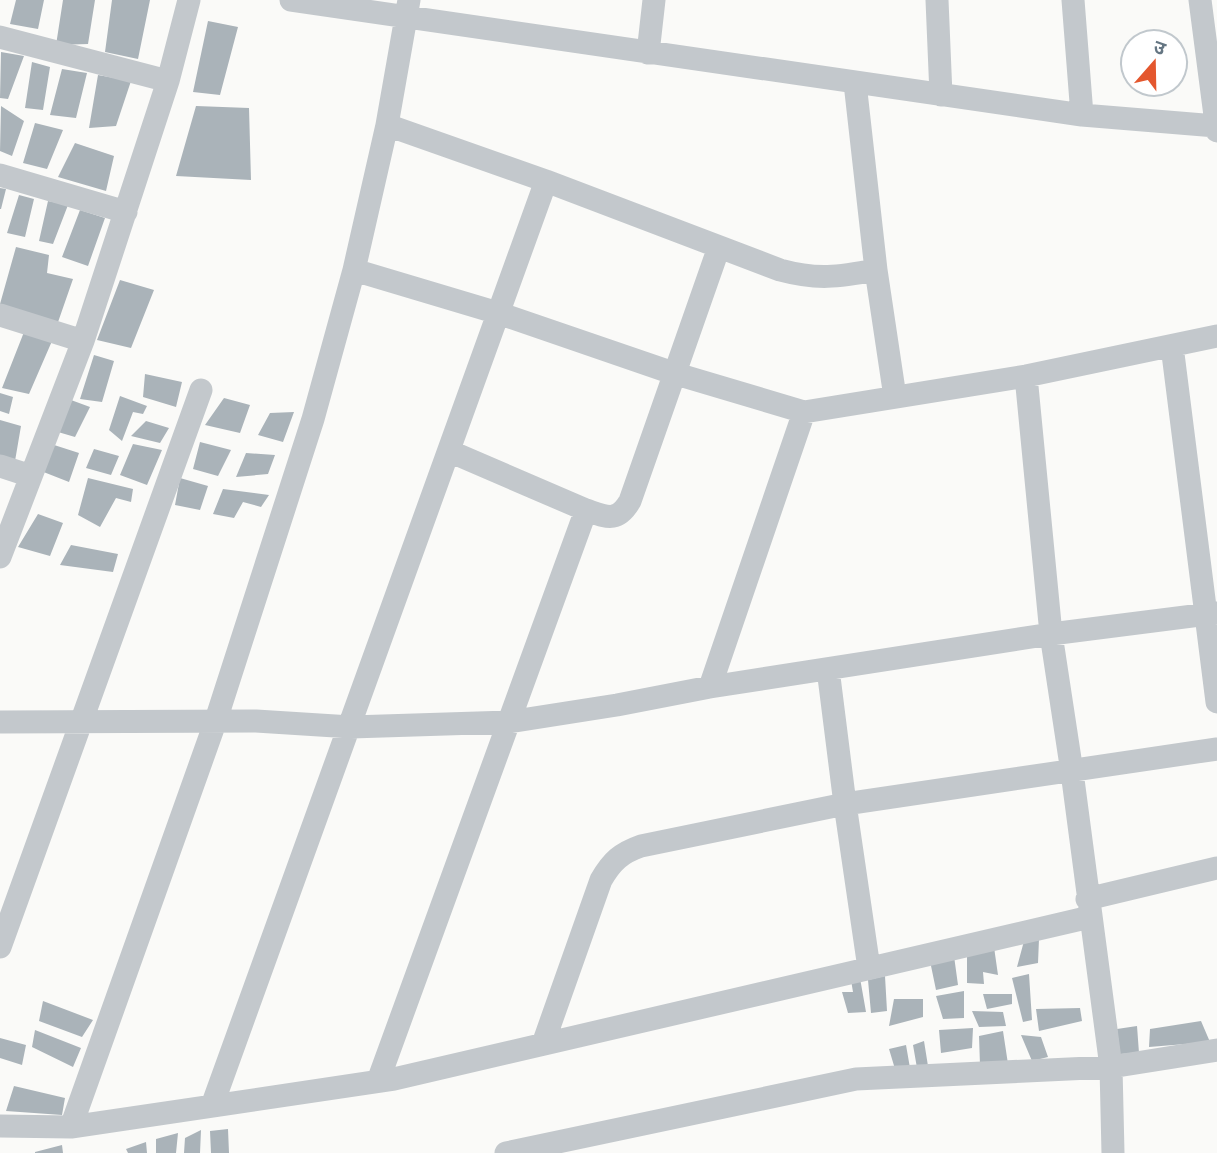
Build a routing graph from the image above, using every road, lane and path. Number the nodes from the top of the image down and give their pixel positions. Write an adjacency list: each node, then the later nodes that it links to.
1 (189, 0): 10 (street)
2 (291, 0): 7 (street)
3 (654, 0): 9 (street)
4 (937, 0): 12 (street)
5 (1073, 0): 13 (street)
6 (1200, 0): 15 (street)
7 (408, 9): 9 (street); 14 (street)
8 (0, 37): 10 (street)
9 (648, 53): 11 (street)
10 (168, 81): 18 (street)
11 (855, 83): 12 (street); 21 (street)
12 (941, 95): 13 (street)
13 (1082, 115): 15 (street)
14 (387, 125): 17 (street); 20 (street)
15 (1217, 128)
16 (0, 176): 18 (street)
17 (546, 181): 19 (street); 22 (street)
18 (125, 212): 25 (street)
19 (719, 247): 21 (street); 27 (street)
20 (354, 270): 22 (street); 43 (street)
21 (876, 270): 30 (street)
22 (498, 313): 27 (street); 32 (street)
23 (0, 315): 25 (street)
24 (1217, 336): 26 (street)
25 (83, 341): 34 (street)
26 (1171, 346): 28 (street); 37 (street)
27 (673, 373): 31 (street); 35 (street)
28 (1026, 376): 30 (street); 38 (street)
29 (201, 390): 42 (street)
30 (895, 397): 31 (street)
31 (804, 412): 40 (street)
32 (449, 451): 35 (street); 46 (street)
33 (0, 466): 34 (street)
34 (31, 476): 36 (street)
35 (586, 510): 45 (street)
36 (0, 557)
37 (1212, 614): 38 (street); 41 (street)
38 (1051, 634): 39 (street); 48 (street)
39 (828, 669): 40 (street); 49 (street)
40 (710, 687): 45 (street)
41 (1217, 702)
42 (82, 720): 43 (street); 44 (street); 52 (street)
43 (216, 720): 46 (street); 60 (street)
44 (0, 722)
45 (509, 722): 46 (street); 57 (street)
46 (351, 727): 58 (street)
47 (1217, 749): 48 (street)
48 (1072, 772): 49 (street); 51 (street)
49 (845, 804): 53 (street); 54 (street)
50 (1217, 868): 51 (street)
51 (1089, 908): 53 (street); 56 (street)
52 (0, 947)
53 (869, 968): 54 (street)
54 (543, 1044): 57 (street)
55 (1217, 1050): 56 (street)
56 (1111, 1068): 61 (street); 62 (street)
57 (378, 1081): 58 (street)
58 (212, 1106): 60 (street)
59 (0, 1126): 60 (street)
60 (71, 1127)
61 (506, 1153)
62 (1113, 1153)

